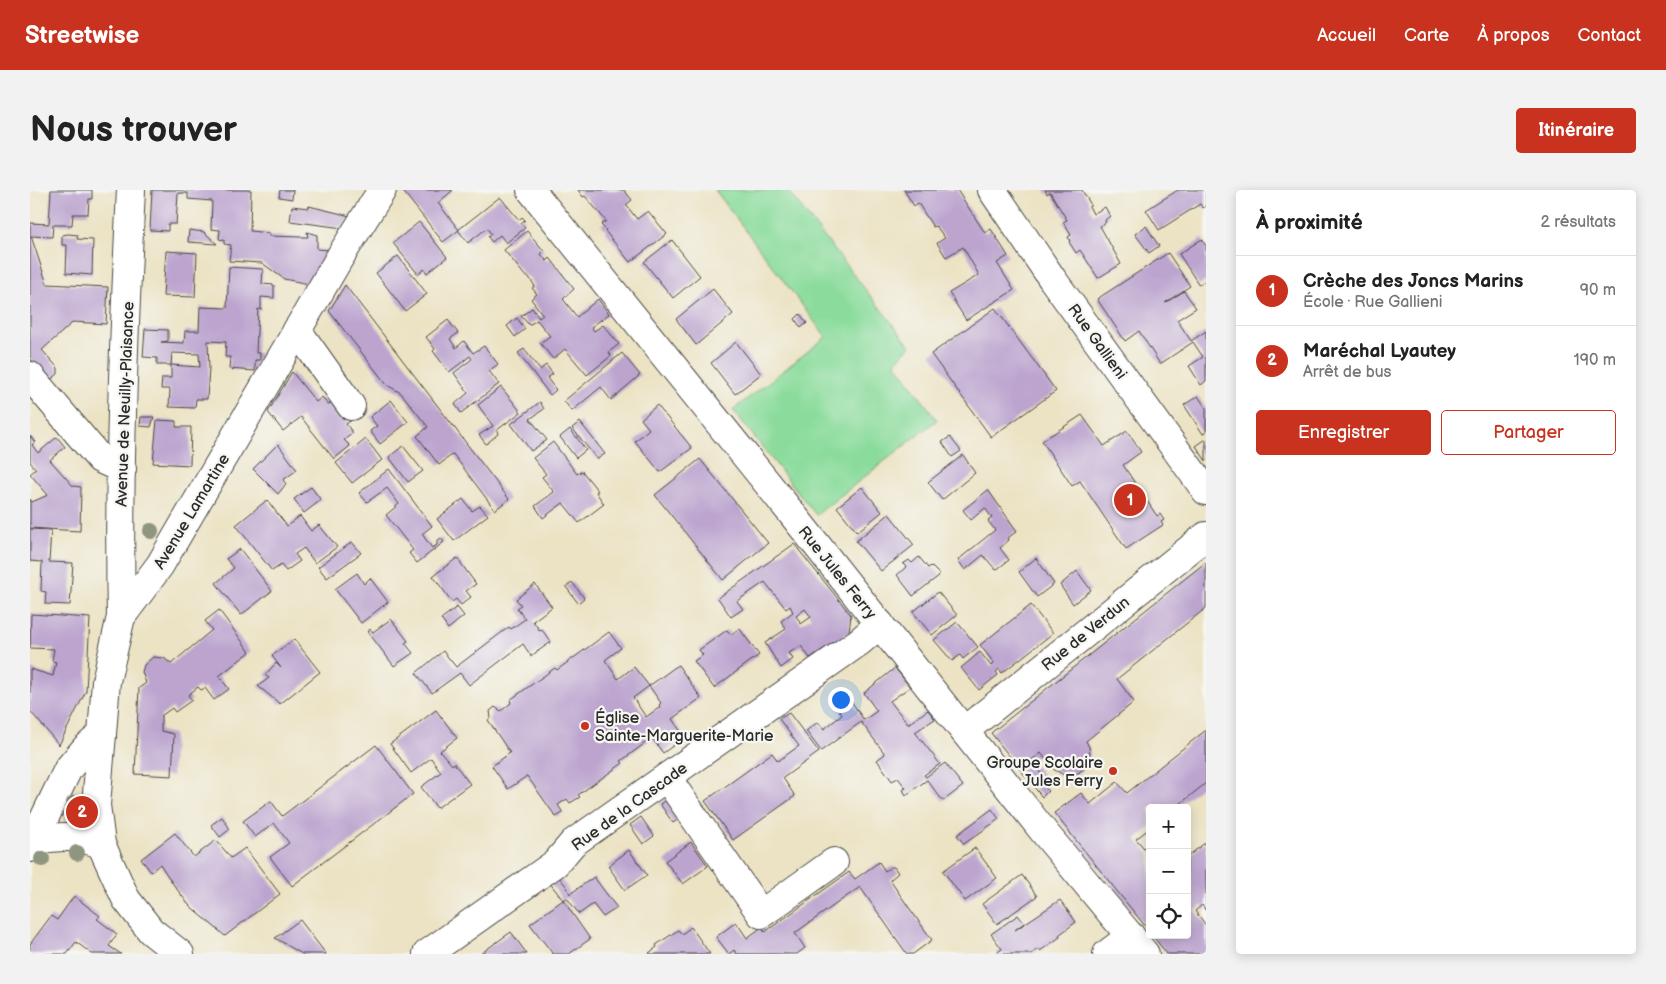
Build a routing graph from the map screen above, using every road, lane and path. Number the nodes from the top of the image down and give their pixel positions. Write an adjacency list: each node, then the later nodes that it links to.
1 (132, 190): 8 (street, Avenue de Neuilly-Plaisance)
2 (382, 190): 5 (street, Avenue Lamartine)
3 (531, 190): 12 (street, Rue Jules Ferry)
4 (992, 190): 9 (street, Rue Gallieni)
5 (298, 330): 7 (street); 11 (street, Avenue Lamartine)
6 (30, 376): 8 (street)
7 (351, 406)
8 (122, 469): 11 (street, Avenue de Neuilly-Plaisance)
9 (1206, 490)
10 (1206, 536): 13 (street, Rue de Verdun)
11 (122, 617): 14 (street, Avenue Lamartine)
12 (880, 624): 13 (street, Rue Jules Ferry); 15 (street, Rue de la Cascade)
13 (964, 731): 19 (street, Rue Jules Ferry)
14 (102, 734): 16 (street); 17 (street, Avenue Lamartine)
15 (666, 778): 18 (street); 21 (street, Rue de la Cascade)
16 (32, 844): 17 (street)
17 (101, 844): 20 (street, Avenue Lamartine)
18 (834, 862)
19 (1138, 945): 22 (street)
20 (180, 954)
21 (427, 954)
22 (1107, 954)

